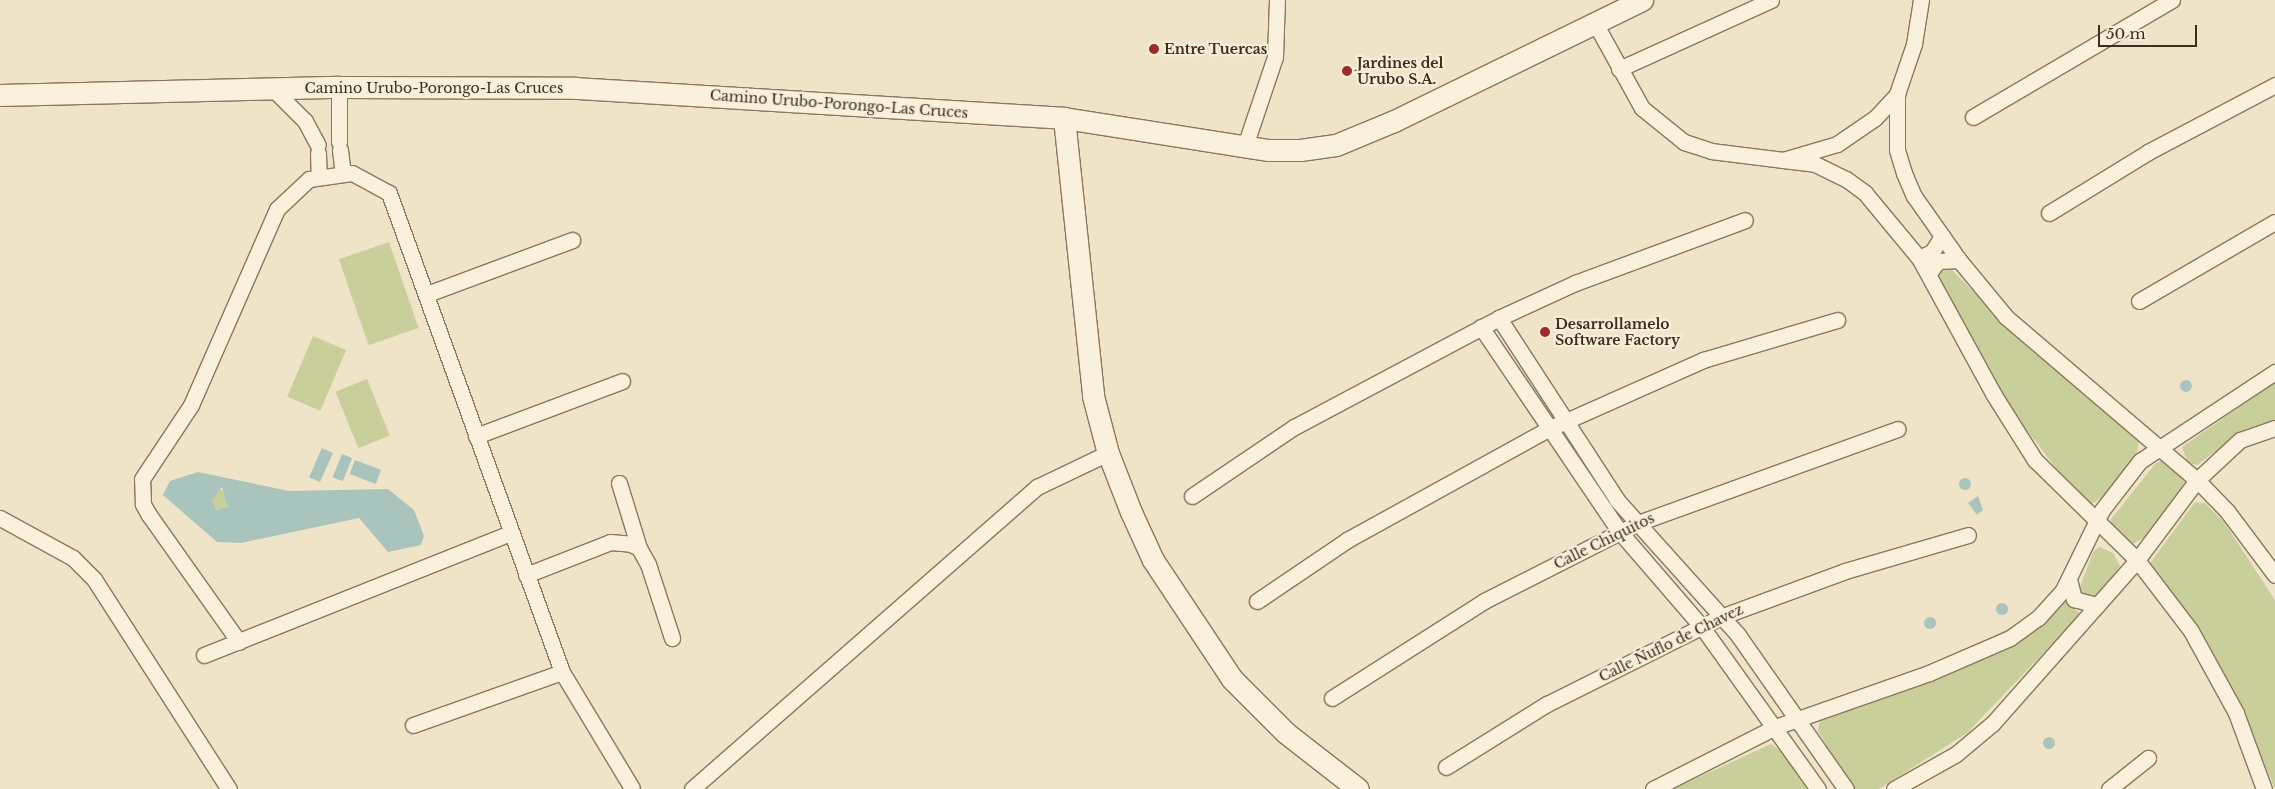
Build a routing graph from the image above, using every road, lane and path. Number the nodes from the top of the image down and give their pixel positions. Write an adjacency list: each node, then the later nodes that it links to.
1 (1277, 0): 15 (street)
2 (1642, 0): 6 (main road, Camino Urubo-Porongo-Las Cruces)
3 (1771, 0): 7 (street)
4 (1921, 0): 11 (street)
5 (2172, 0): 13 (street)
6 (1595, 23): 7 (street); 15 (main road, Camino Urubo-Porongo-Las Cruces)
7 (1619, 69): 16 (street)
8 (2275, 85): 19 (street)
9 (339, 87): 10 (main road, Camino Urubo-Porongo-Las Cruces); 14 (main road, Camino Urubo-Porongo-Las Cruces); 17 (street)
10 (272, 88): 12 (main road, Camino Urubo-Porongo-Las Cruces); 18 (street)
11 (1897, 94): 16 (street); 22 (street)
12 (0, 95)
13 (1973, 117)
14 (1064, 118): 15 (main road, Camino Urubo-Porongo-Las Cruces); 40 (main road)
15 (1245, 146)
16 (1783, 160): 24 (street)
17 (343, 173): 18 (street); 27 (street)
18 (319, 176): 62 (street)
19 (2049, 213)
20 (1745, 220): 29 (street)
21 (2275, 222): 28 (street)
22 (1942, 236): 24 (street); 25 (street)
23 (572, 240): 27 (street)
24 (1919, 258): 26 (street)
25 (1959, 260): 26 (street); 39 (street)
26 (1929, 273): 46 (street)
27 (426, 294): 38 (street)
28 (2139, 301)
29 (1499, 318): 31 (street); 34 (street)
30 (1837, 320): 34 (street)
31 (1481, 327): 35 (street); 43 (street)
32 (2275, 372): 39 (street)
33 (622, 381): 38 (street)
34 (1566, 420): 35 (street); 45 (street)
35 (1548, 428): 48 (street); 57 (street)
36 (2275, 428): 41 (street)
37 (1897, 429): 45 (street, Calle Chiquitos)
38 (476, 436): 49 (street)
39 (2163, 447): 41 (street); 46 (street)
40 (1108, 453): 73 (street); 74 (main road)
41 (2197, 480): 53 (street); 55 (street)
42 (619, 483): 47 (street)
43 (1192, 496)
44 (0, 518): 72 (street)
45 (1638, 523): 48 (street, Calle Chiquitos); 59 (street)
46 (2095, 524): 53 (street); 56 (street)
47 (634, 526): 51 (street); 52 (street)
48 (1620, 532): 60 (street); 65 (street, Calle Chiquitos)
49 (510, 533): 54 (street); 62 (street)
50 (1968, 535): 59 (street, Calle Ñuflo de Chavez)
51 (620, 541): 52 (street); 54 (street)
52 (640, 548): 61 (street)
53 (2137, 560): 58 (street); 80 (street)
54 (526, 575): 64 (street)
55 (2275, 575)
56 (2070, 579): 58 (street); 66 (street)
57 (1257, 601)
58 (2097, 605): 78 (street)
59 (1723, 616): 60 (street, Calle Ñuflo de Chavez); 66 (street)
60 (1702, 627): 68 (street); 70 (street, Calle Ñuflo de Chavez)
61 (672, 638)
62 (239, 642): 63 (street)
63 (204, 655)
64 (562, 672): 67 (street); 71 (street)
65 (1332, 698)
66 (1800, 717): 68 (street); 77 (street)
67 (413, 725)
68 (1775, 727): 75 (street); 76 (street)
69 (2148, 758): 79 (street)
70 (1446, 767)
71 (632, 788)
72 (229, 789)
73 (692, 789)
74 (1358, 789)
75 (1653, 789)
76 (1818, 789)
77 (1846, 789)
78 (1894, 789)
79 (2109, 789)
80 (2264, 789)

